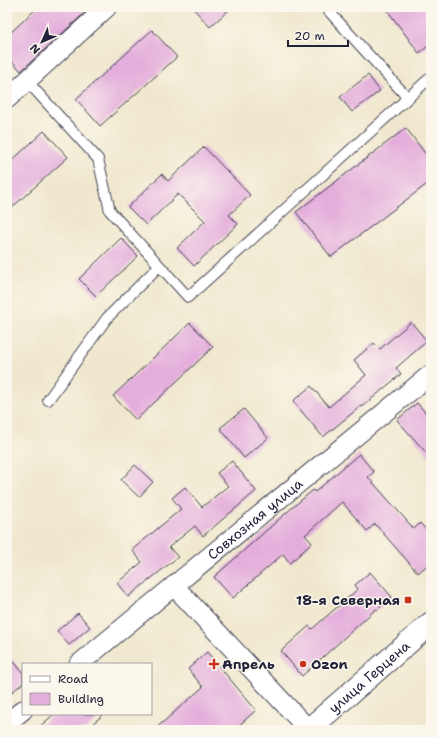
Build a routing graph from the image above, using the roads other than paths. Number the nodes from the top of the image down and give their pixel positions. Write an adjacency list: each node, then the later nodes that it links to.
1 (107, 7): 4 (street)
2 (325, 7): 5 (lane)
3 (431, 76): 5 (lane)
4 (27, 81): 6 (street); 7 (lane)
5 (408, 98): 7 (lane)
6 (7, 99)
7 (159, 266): 9 (lane)
8 (428, 382): 10 (street, Совхозная улица)
9 (48, 400)
10 (174, 586): 12 (street, Совхозная улица); 15 (street)
11 (431, 623): 15 (main road, улица Герцена)
12 (80, 663)
13 (22, 711): 14 (street)
14 (7, 723)
15 (308, 730)

